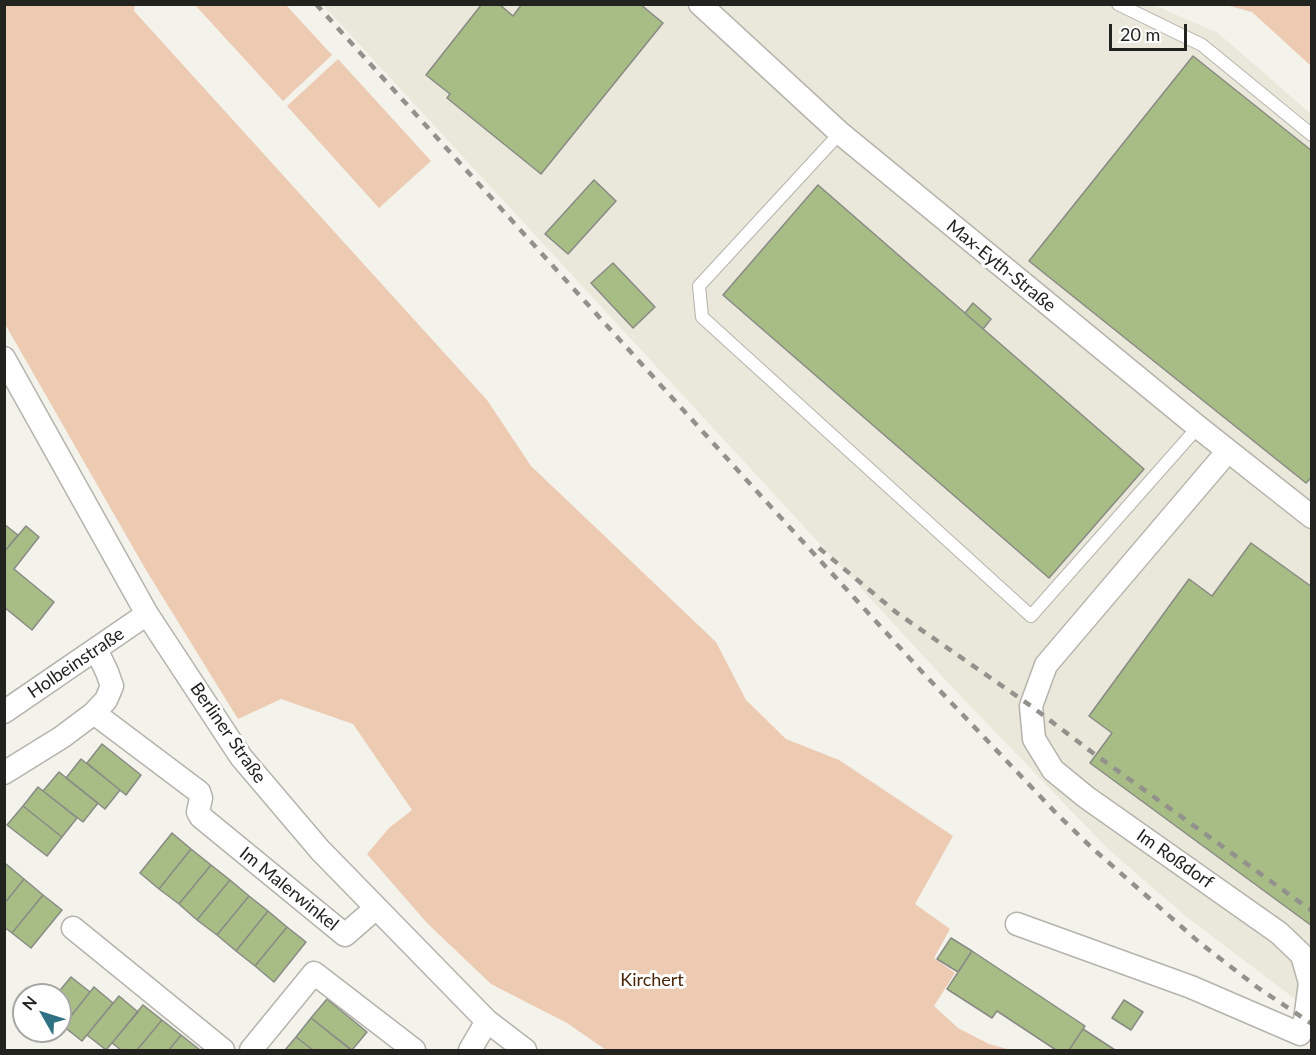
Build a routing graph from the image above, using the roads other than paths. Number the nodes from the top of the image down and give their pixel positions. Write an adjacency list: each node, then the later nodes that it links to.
1 (700, 4): 3 (street, Max-Eyth-Straße)
2 (1118, 4): 4 (lane)
3 (840, 133): 6 (street, Max-Eyth-Straße); 6 (lane)
4 (1311, 135)
5 (4, 358): 9 (street, Berliner Straße)
6 (1198, 427): 7 (street, Max-Eyth-Straße)
7 (1228, 452): 8 (street, Max-Eyth-Straße); 15 (street, Im Roßdorf)
8 (1311, 517)
9 (147, 614): 10 (street, Holbeinstraße); 14 (street, Berliner Straße)
10 (96, 649): 11 (street, Holbeinstraße); 12 (street)
11 (4, 712)
12 (94, 713): 13 (street); 14 (street, Im Malerwinkel)
13 (4, 773)
14 (376, 908): 17 (street, Berliner Straße)
15 (1017, 924)
16 (72, 928): 18 (street)
17 (487, 1021): 21 (street); 22 (street, Berliner Straße)
18 (223, 1050)
19 (251, 1050): 20 (street)
20 (414, 1050)
21 (470, 1050)
22 (525, 1050)

